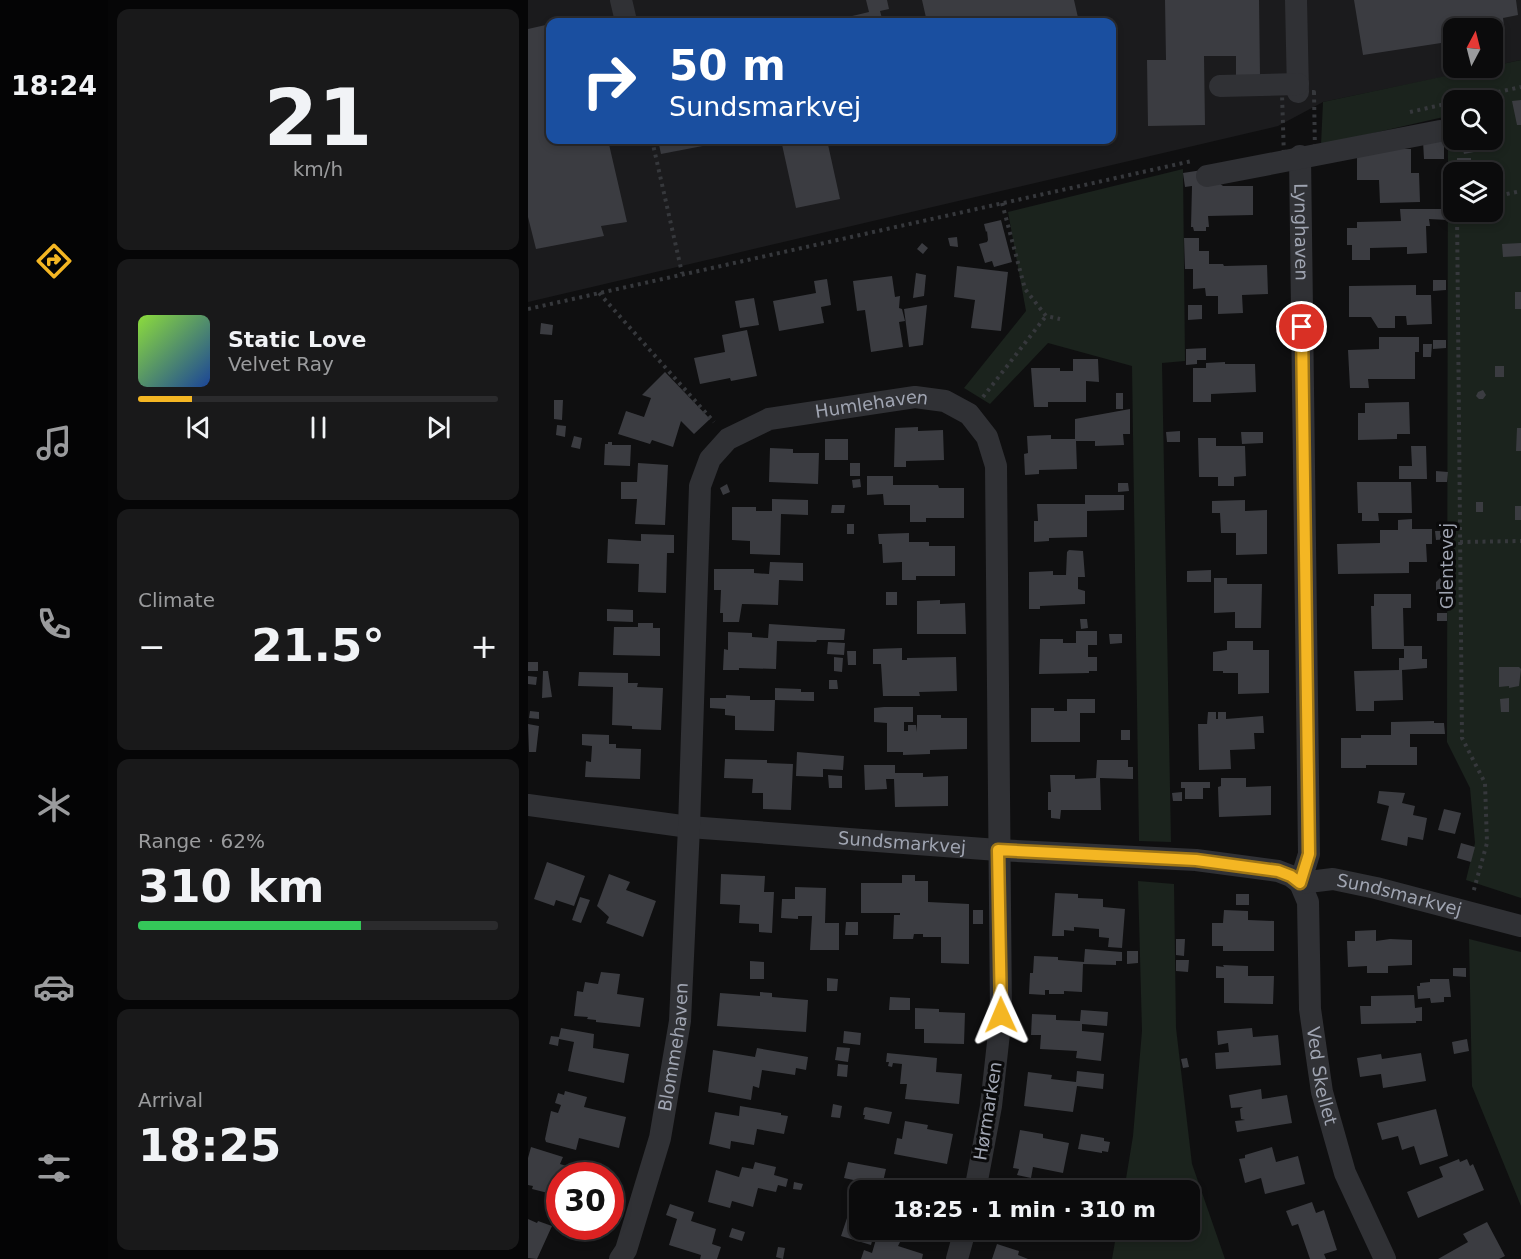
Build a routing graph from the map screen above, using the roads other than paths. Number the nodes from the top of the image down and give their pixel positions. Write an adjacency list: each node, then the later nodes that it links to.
1 (1296, 0): 2 (street)
2 (1220, 86)
3 (1440, 131): 4 (street)
4 (1300, 147): 5 (street); 9 (street, Lynghaven)
5 (1200, 168)
6 (528, 805): 7 (street, Sundsmarkvej)
7 (689, 827): 8 (street, Sundsmarkvej); 8 (street, Humlehaven); 13 (street, Blommehaven)
8 (998, 850): 9 (street, Sundsmarkvej); 11 (street, Hørmarken)
9 (1300, 883): 10 (street, Sundsmarkvej); 15 (street, Ved Skellet)
10 (1521, 926)
11 (977, 1180)
12 (962, 1240): 14 (street)
13 (621, 1259)
14 (957, 1259)
15 (1385, 1259)

